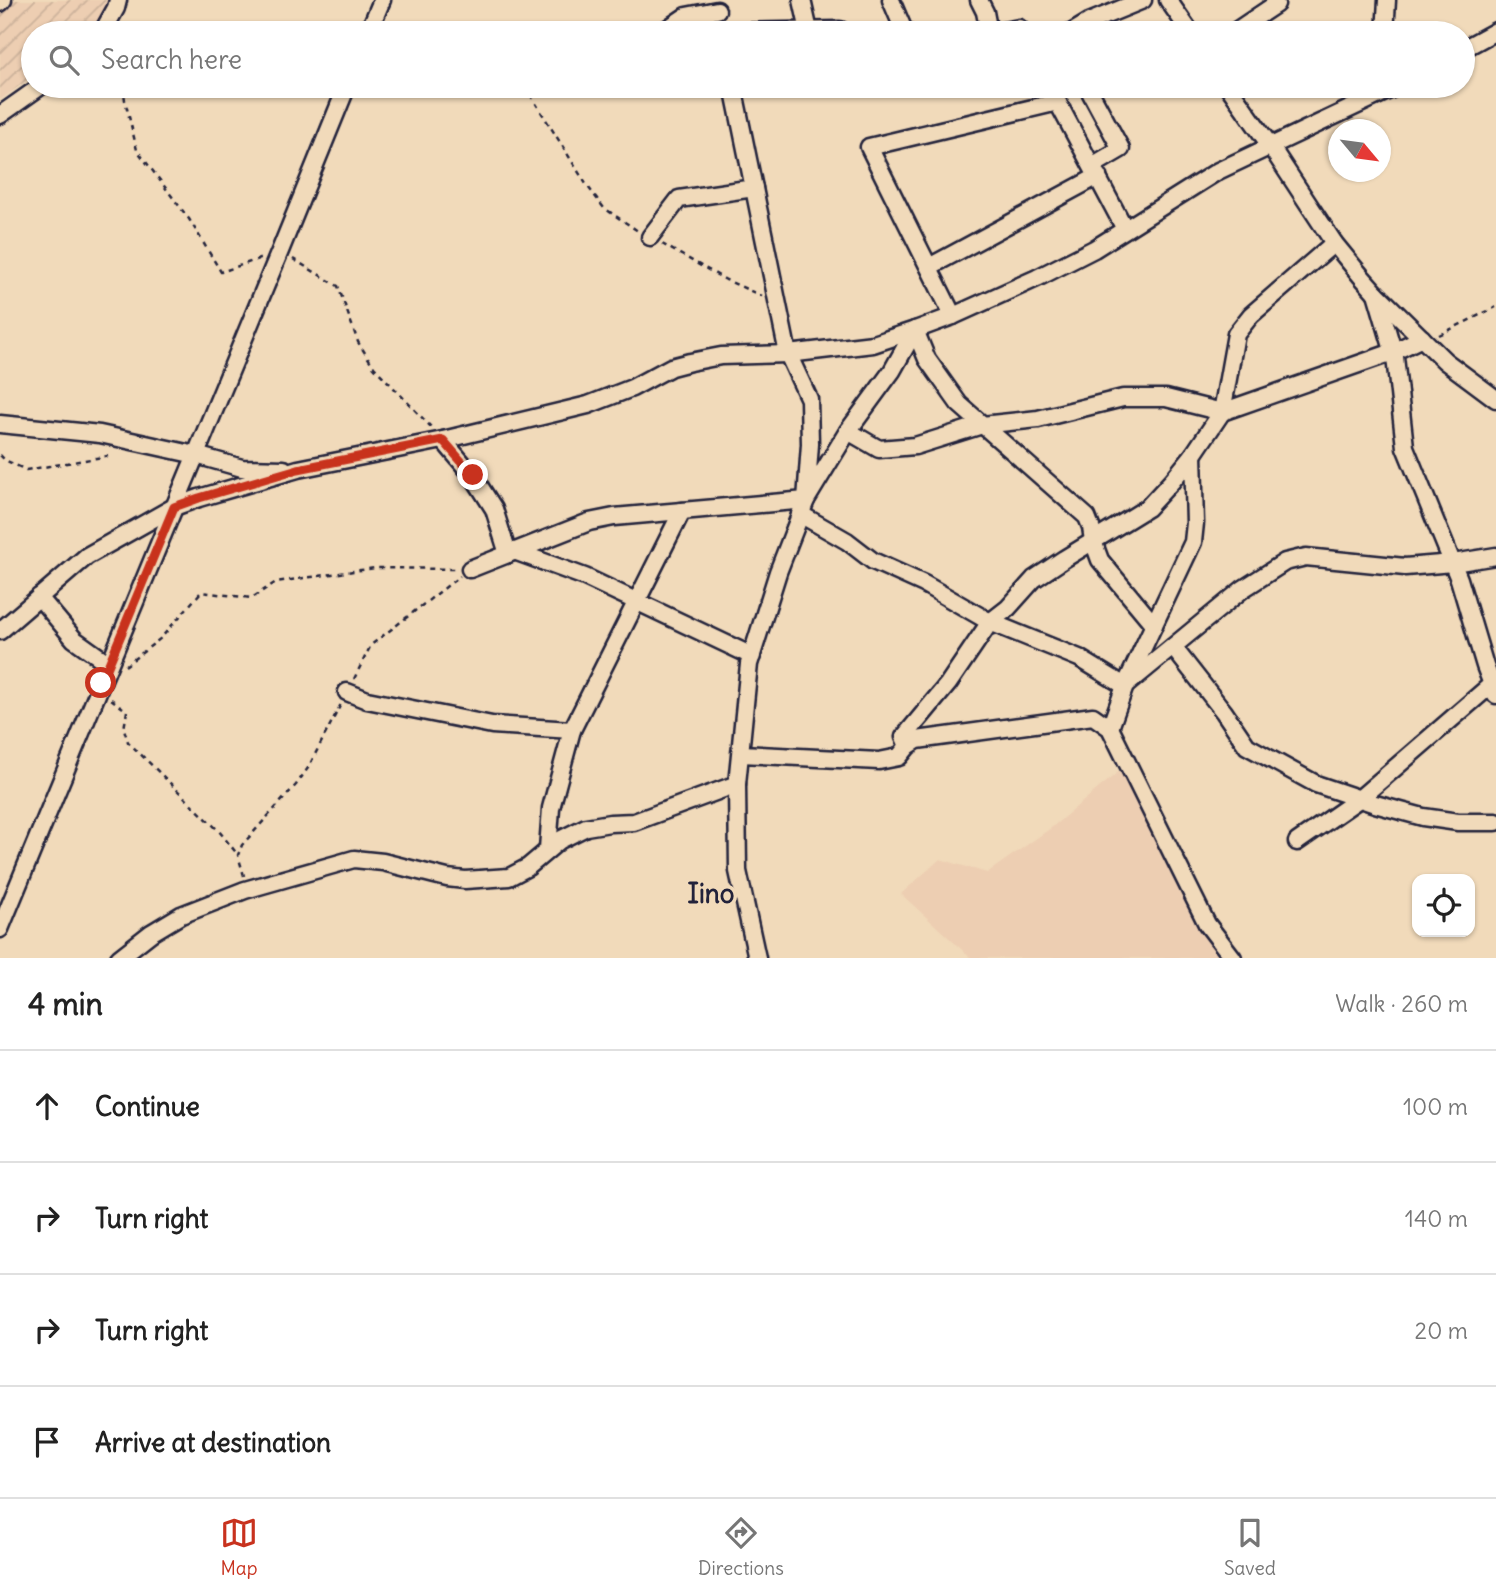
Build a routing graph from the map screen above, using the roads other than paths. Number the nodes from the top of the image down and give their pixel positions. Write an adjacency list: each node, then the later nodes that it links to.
1 (118, 0): 11 (street)
2 (382, 0): 12 (street)
3 (802, 0): 14 (street)
4 (891, 0): 15 (street)
5 (979, 0): 16 (street)
6 (1143, 0): 17 (street)
7 (1168, 0): 18 (street)
8 (1385, 1): 20 (street)
9 (1276, 4): 19 (street)
10 (716, 5): 13 (street)
11 (109, 21)
12 (373, 21)
13 (679, 21)
14 (807, 21)
15 (900, 21)
16 (988, 21)
17 (1090, 21)
18 (1183, 21)
19 (1251, 21)
20 (1385, 21)
21 (1496, 31): 22 (street)
22 (1475, 42)
23 (24, 98): 31 (street)
24 (341, 98): 51 (street)
25 (735, 98): 34 (street)
26 (1056, 98): 30 (street)
27 (1093, 98): 33 (street)
28 (1236, 98): 32 (street)
29 (1371, 98): 32 (street)
30 (1058, 102): 33 (street); 38 (street)
31 (0, 115)
32 (1271, 147): 35 (street); 37 (street)
33 (1095, 171): 35 (street); 38 (street)
34 (754, 188): 36 (street); 44 (street)
35 (1125, 229): 40 (street)
36 (650, 237)
37 (1334, 243): 39 (street); 46 (street)
38 (929, 267): 40 (street)
39 (1376, 293): 42 (street); 43 (street)
40 (953, 316): 41 (street)
41 (915, 330): 44 (street); 48 (street); 49 (street)
42 (1424, 340): 43 (street); 45 (street)
43 (1393, 352): 46 (street); 60 (street)
44 (788, 354): 50 (street); 55 (street)
45 (1496, 399)
46 (1222, 412): 48 (street); 52 (street)
47 (0, 424): 51 (street)
48 (982, 425): 49 (street); 57 (street)
49 (848, 431): 55 (street)
50 (443, 440): 53 (street); 58 (street)
51 (196, 455): 53 (street); 54 (street)
52 (1193, 455): 57 (street); 65 (street)
53 (298, 469): 54 (street)
54 (174, 507): 62 (street); 69 (street)
55 (803, 507): 56 (street); 64 (street); 68 (street)
56 (682, 511): 58 (street); 63 (street)
57 (1093, 541): 64 (street); 65 (street)
58 (511, 553): 61 (street); 63 (street)
59 (1496, 555): 60 (street)
60 (1452, 563): 67 (street); 71 (street)
61 (470, 569)
62 (39, 597): 66 (street); 69 (street)
63 (636, 601): 68 (street); 74 (street)
64 (990, 622): 70 (street); 75 (street)
65 (1154, 625): 70 (street)
66 (0, 631)
67 (1173, 647): 70 (street); 78 (street)
68 (752, 656): 76 (street)
69 (115, 666): 82 (street)
70 (1125, 686): 73 (street)
71 (1494, 690): 78 (street)
72 (347, 692): 74 (street)
73 (1110, 727): 75 (street); 85 (street)
74 (572, 730): 81 (street)
75 (908, 746): 76 (street)
76 (741, 754): 77 (street)
77 (737, 784): 81 (street); 84 (street)
78 (1359, 799): 79 (street); 80 (street)
79 (1496, 821)
80 (1297, 842)
81 (548, 849): 83 (street)
82 (0, 929)
83 (118, 958)
84 (757, 958)
85 (1233, 958)

